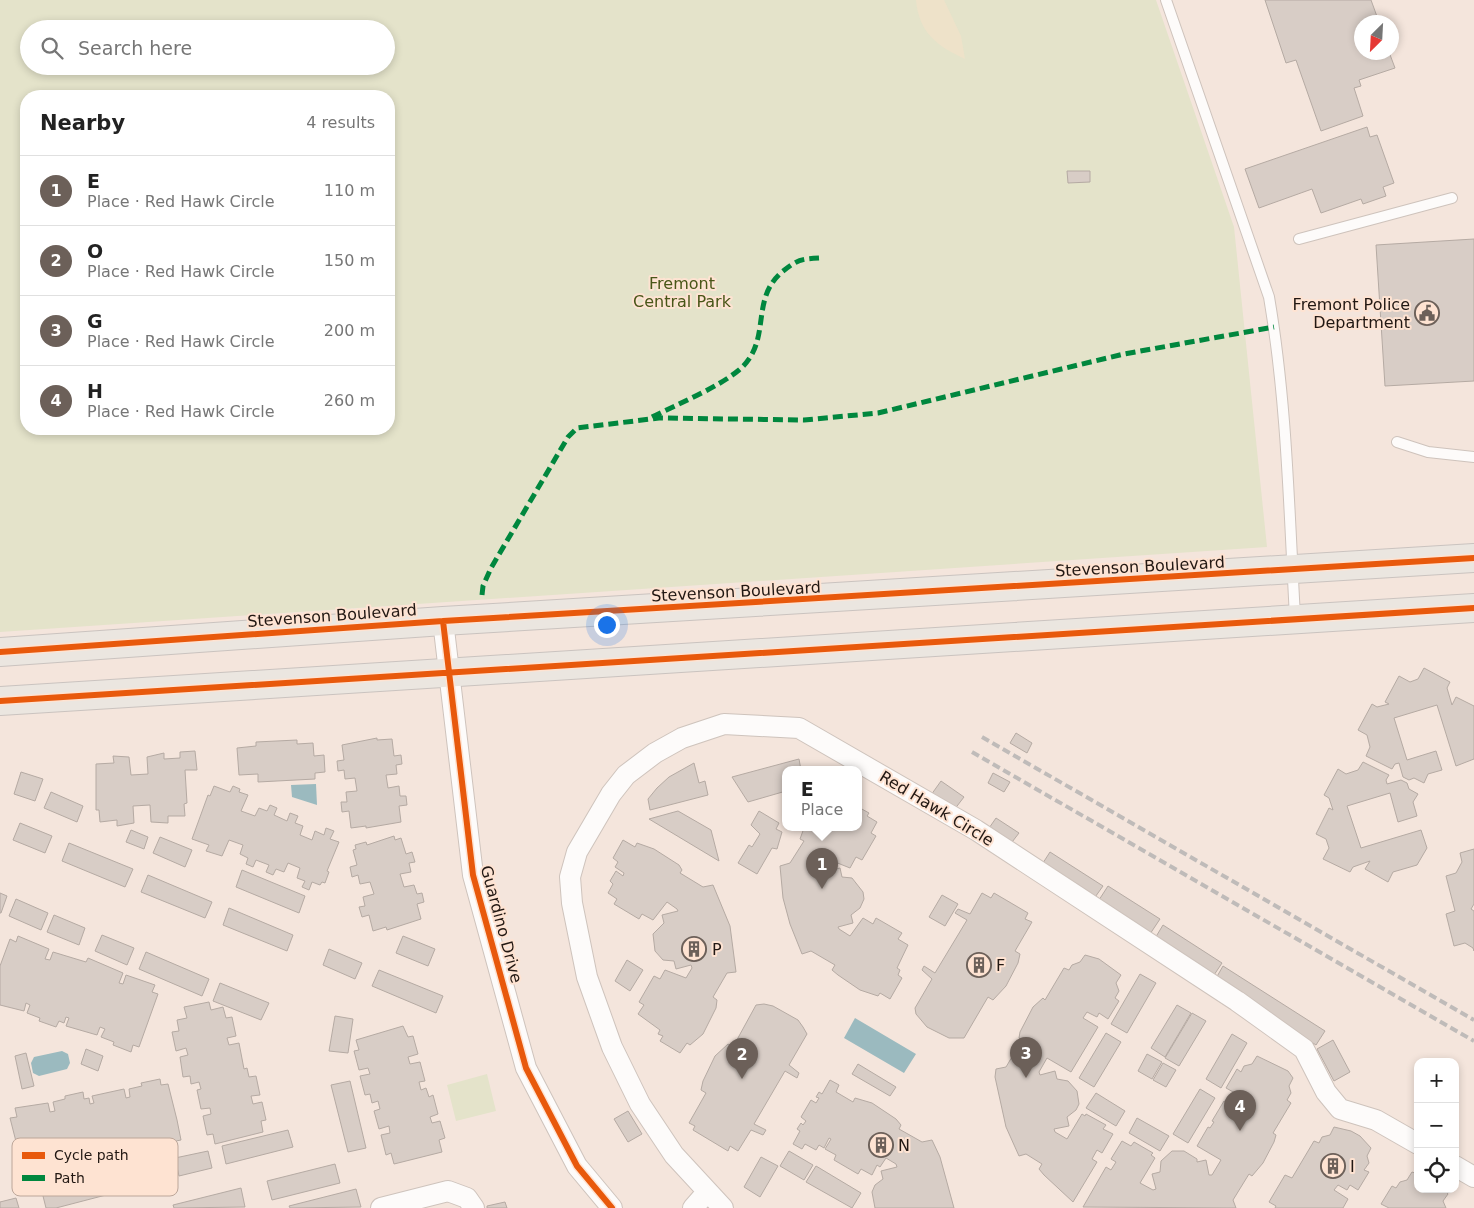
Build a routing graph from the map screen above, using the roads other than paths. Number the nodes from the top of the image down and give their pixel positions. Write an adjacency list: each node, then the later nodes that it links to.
1 (1166, 0): 7 (lane)
2 (1452, 198): 3 (lane)
3 (1299, 239)
4 (1397, 442): 5 (lane)
5 (1474, 457)
6 (1474, 558): 7 (main road, Stevenson Boulevard)
7 (1292, 570): 9 (main road, Stevenson Boulevard); 10 (lane)
8 (1474, 608): 10 (main road)
9 (443, 621): 11 (main road, Stevenson Boulevard); 12 (street, Guardino Drive)
10 (1295, 621): 12 (main road)
11 (0, 652)
12 (448, 672): 13 (main road); 20 (street, Guardino Drive)
13 (0, 701)
14 (1414, 1142): 17 (street, Red Hawk Circle)
15 (1459, 1168): 16 (street)
16 (1474, 1177)
17 (708, 1192): 21 (street); 22 (street, Red Hawk Circle)
18 (380, 1208): 19 (street)
19 (474, 1208)
20 (612, 1208)
21 (693, 1208)
22 (723, 1208)

